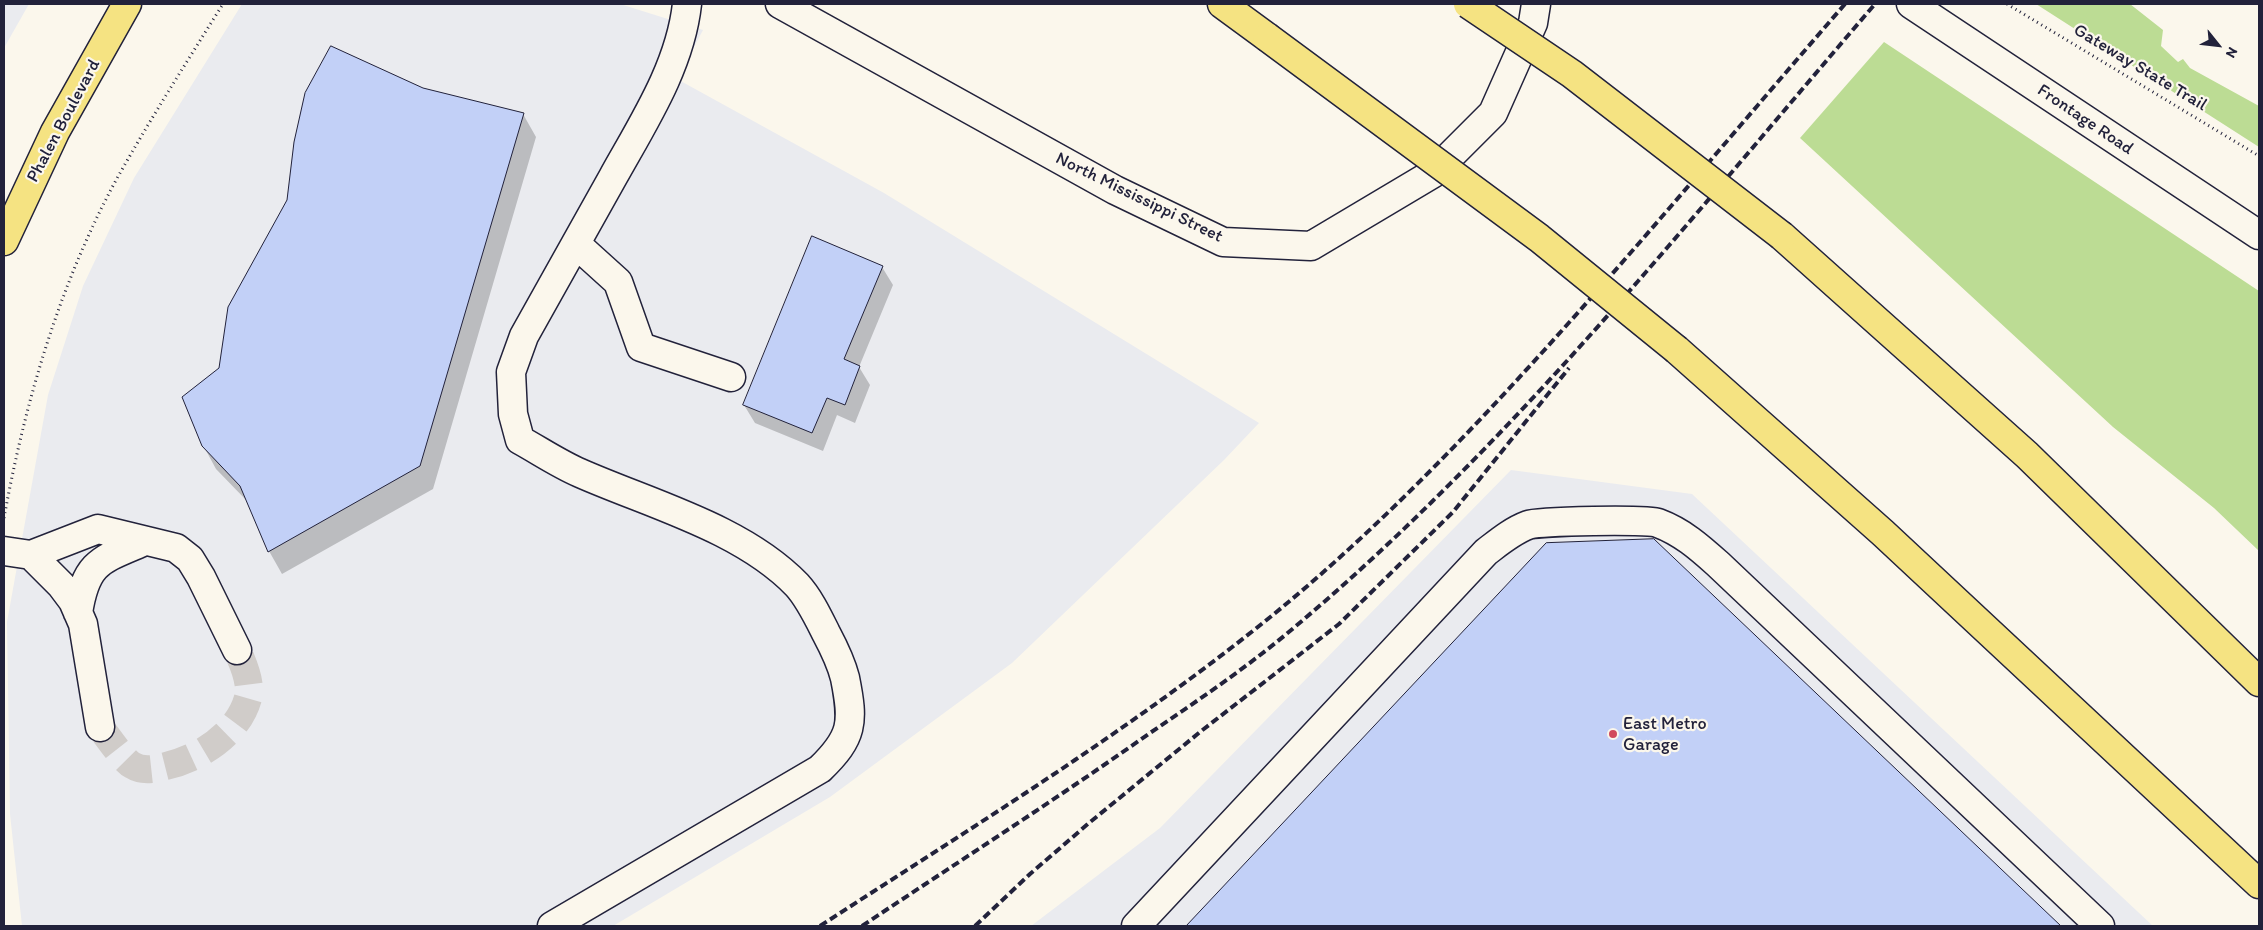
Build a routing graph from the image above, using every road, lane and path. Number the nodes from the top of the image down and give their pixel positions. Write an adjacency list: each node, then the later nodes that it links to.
1 (127, 4): 12 (main road, Phalen Boulevard)
2 (223, 4): 15 (path)
3 (687, 4): 13 (street)
4 (780, 4): 7 (street, North Mississippi Street)
5 (1222, 4): 23 (main road, bridge)
6 (1468, 4): 21 (main road, bridge)
7 (1536, 4)
8 (2007, 4): 10 (path, Gateway State Trail)
9 (1922, 11): 11 (street, Frontage Road)
10 (2259, 156)
11 (2259, 236)
12 (4, 241)
13 (576, 244): 14 (street); 24 (street)
14 (731, 377)
15 (4, 518)
16 (145, 541): 18 (street); 19 (street); 20 (street)
17 (4, 551): 18 (street)
18 (31, 555): 19 (street)
19 (78, 613): 22 (street)
20 (237, 650)
21 (2259, 682)
22 (100, 727)
23 (2259, 884)
24 (552, 926)
25 (1136, 926): 26 (street)
26 (2100, 926)

